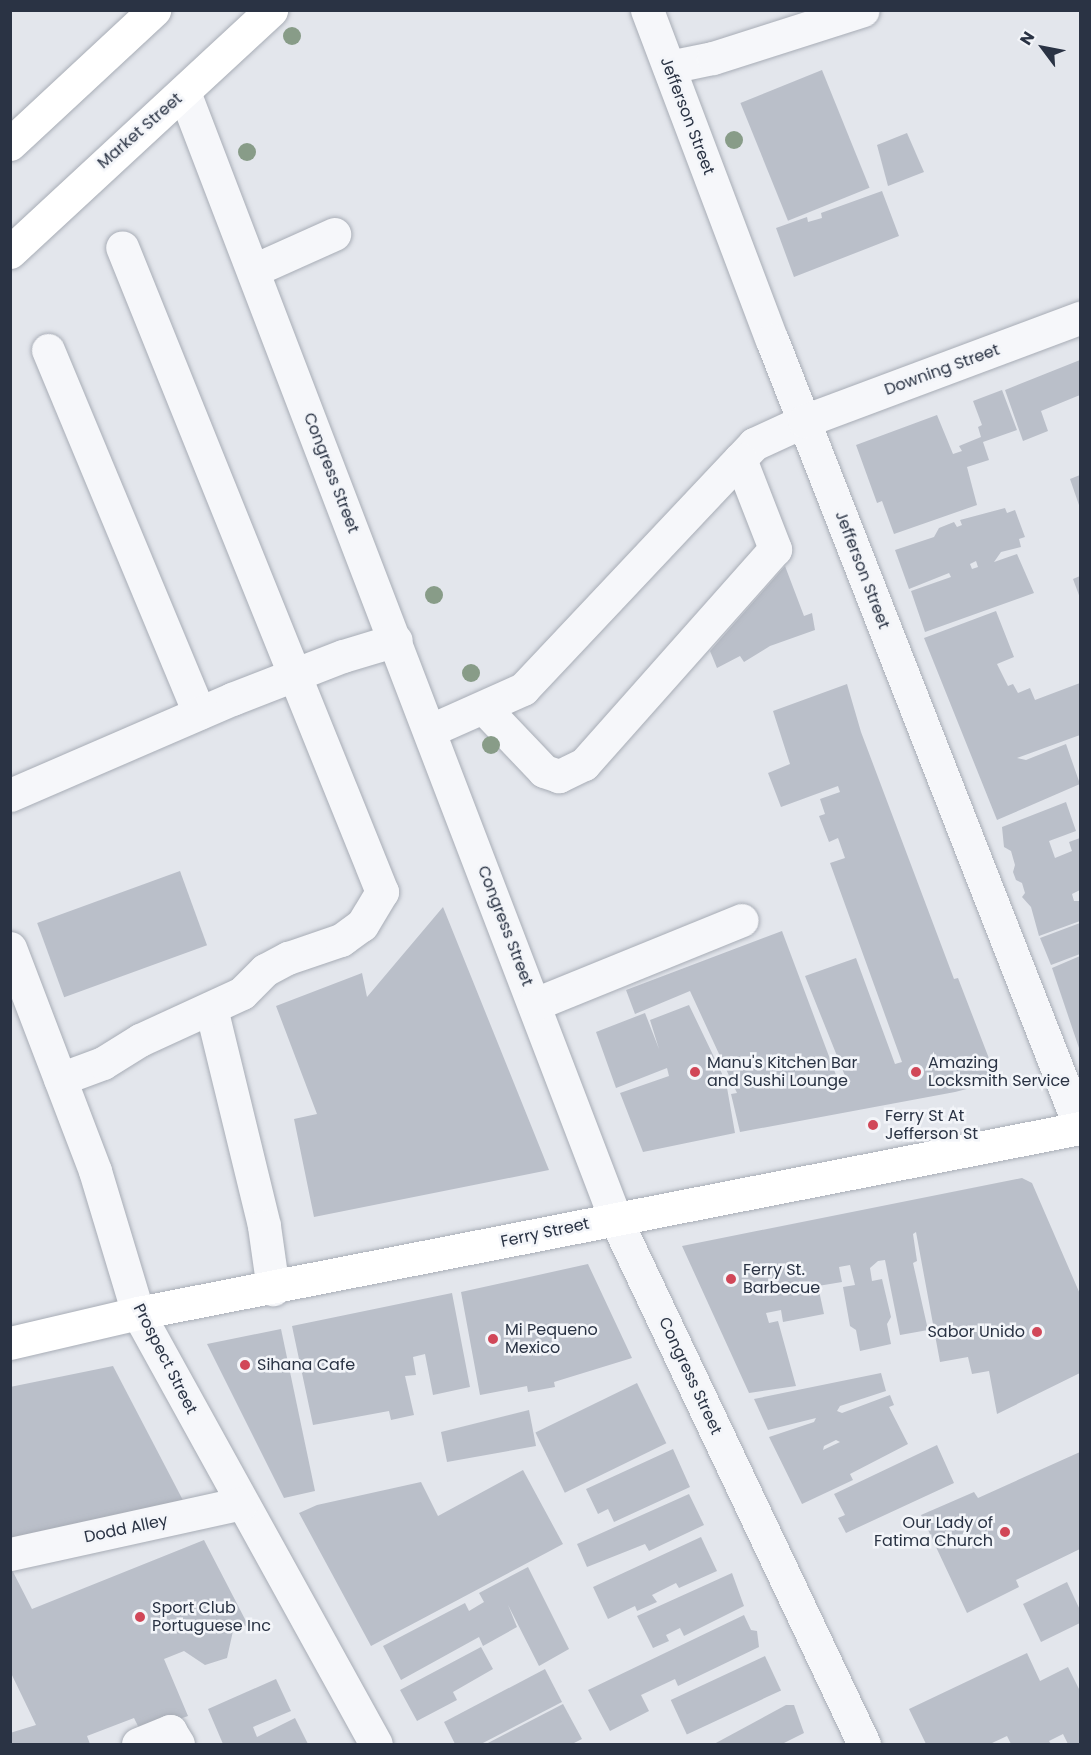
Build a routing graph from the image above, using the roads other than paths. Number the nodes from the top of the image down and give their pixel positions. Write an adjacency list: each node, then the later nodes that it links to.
1 (154, 10): 7 (main road)
2 (271, 10): 6 (main road, Market Street)
3 (647, 10): 5 (street, Jefferson Street)
4 (862, 10): 5 (street)
5 (669, 68): 14 (street, Jefferson Street)
6 (184, 92): 10 (main road, Market Street); 11 (street, Congress Street)
7 (10, 144)
8 (334, 234): 11 (street)
9 (122, 247): 17 (street)
10 (10, 252)
11 (254, 270): 16 (street, Congress Street)
12 (1080, 318): 14 (street, Downing Street)
13 (48, 350): 19 (street)
14 (804, 421): 15 (street, Downing Street); 27 (street, Jefferson Street)
15 (740, 459): 18 (street, Downing Street); 18 (street)
16 (396, 640): 17 (street); 20 (street, Congress Street)
17 (293, 675): 19 (street); 25 (street)
18 (484, 708): 20 (street, Downing Street)
19 (199, 713): 21 (street)
20 (431, 730): 24 (street, Congress Street)
21 (10, 795)
22 (742, 920): 24 (street)
23 (10, 948): 26 (street, Prospect Street)
24 (535, 1004): 28 (street, Congress Street)
25 (211, 1008): 26 (street); 29 (street)
26 (60, 1080): 30 (street, Prospect Street)
27 (1080, 1127): 28 (main road, Ferry Street)
28 (615, 1218): 29 (main road, Ferry Street); 37 (street, Congress Street)
29 (273, 1289): 30 (main road, Ferry Street)
30 (138, 1313): 31 (main road, Ferry Street); 32 (street, Prospect Street)
31 (10, 1343)
32 (241, 1503): 33 (street, Dodd Alley); 36 (street, Prospect Street)
33 (10, 1554)
34 (138, 1744): 35 (street)
35 (177, 1744)
36 (376, 1744)
37 (864, 1744)

